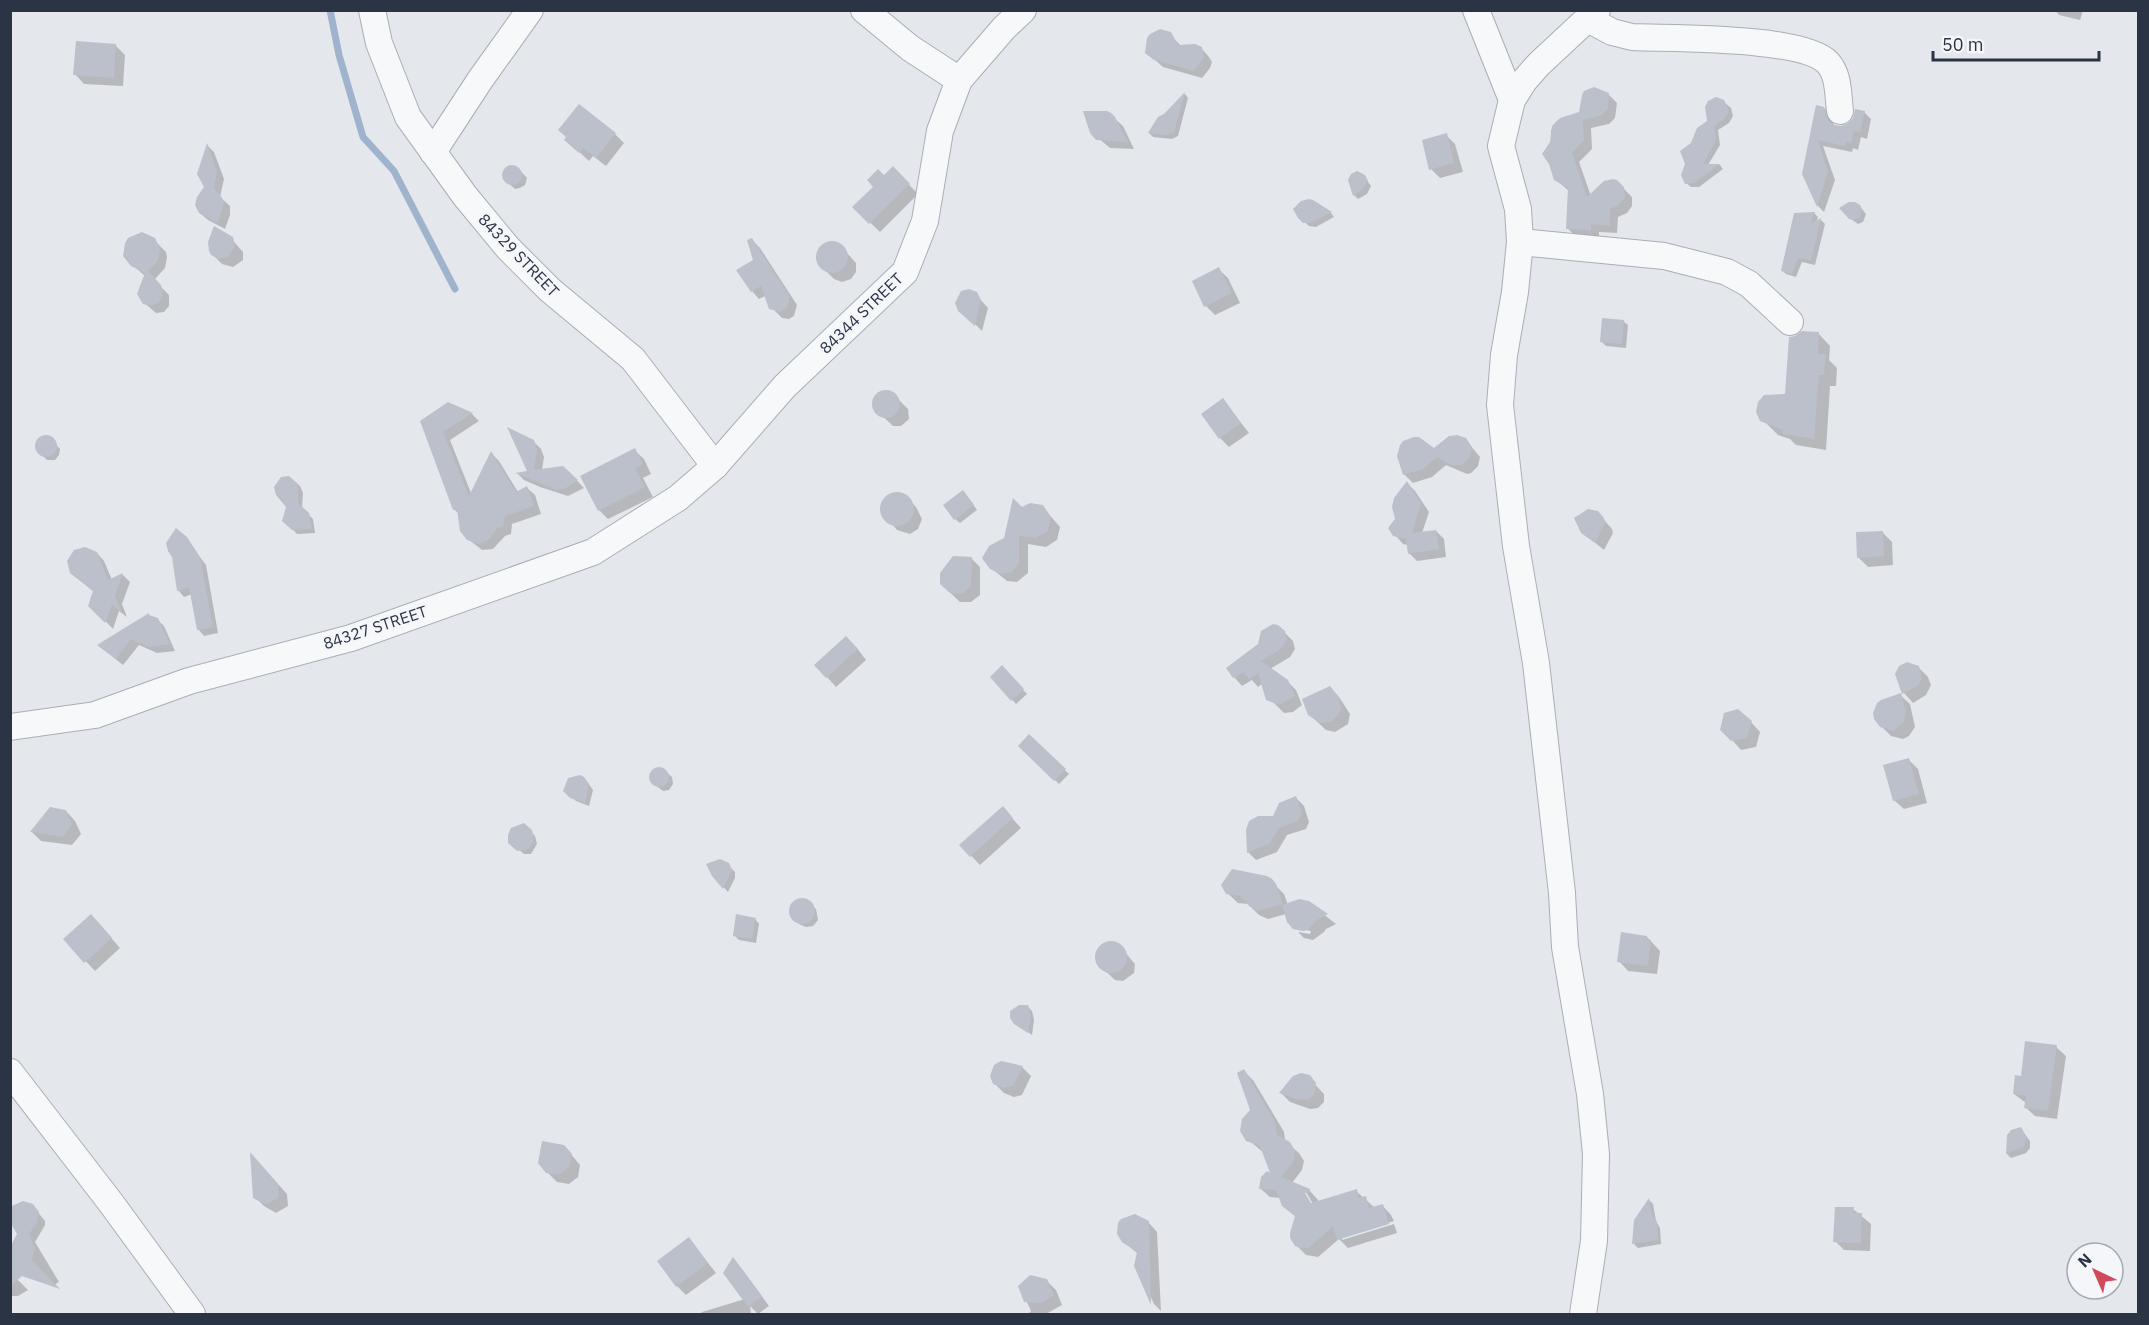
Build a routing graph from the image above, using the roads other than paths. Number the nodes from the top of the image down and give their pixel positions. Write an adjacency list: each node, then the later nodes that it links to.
1 (372, 10): 10 (street, 84329 STREET)
2 (530, 10): 10 (street)
3 (864, 10): 7 (street)
4 (1023, 10): 7 (street, 84344 STREET)
5 (1476, 10): 8 (street)
6 (1593, 15): 8 (street); 9 (street)
7 (959, 80): 13 (street, 84344 STREET)
8 (1512, 100): 11 (street)
9 (1840, 111)
10 (433, 152): 13 (street, 84329 STREET)
11 (1520, 242): 12 (street); 17 (street)
12 (1790, 322)
13 (715, 466): 14 (street, 84327 STREET)
14 (10, 728)
15 (10, 1072): 16 (street)
16 (192, 1314)
17 (1583, 1314)

